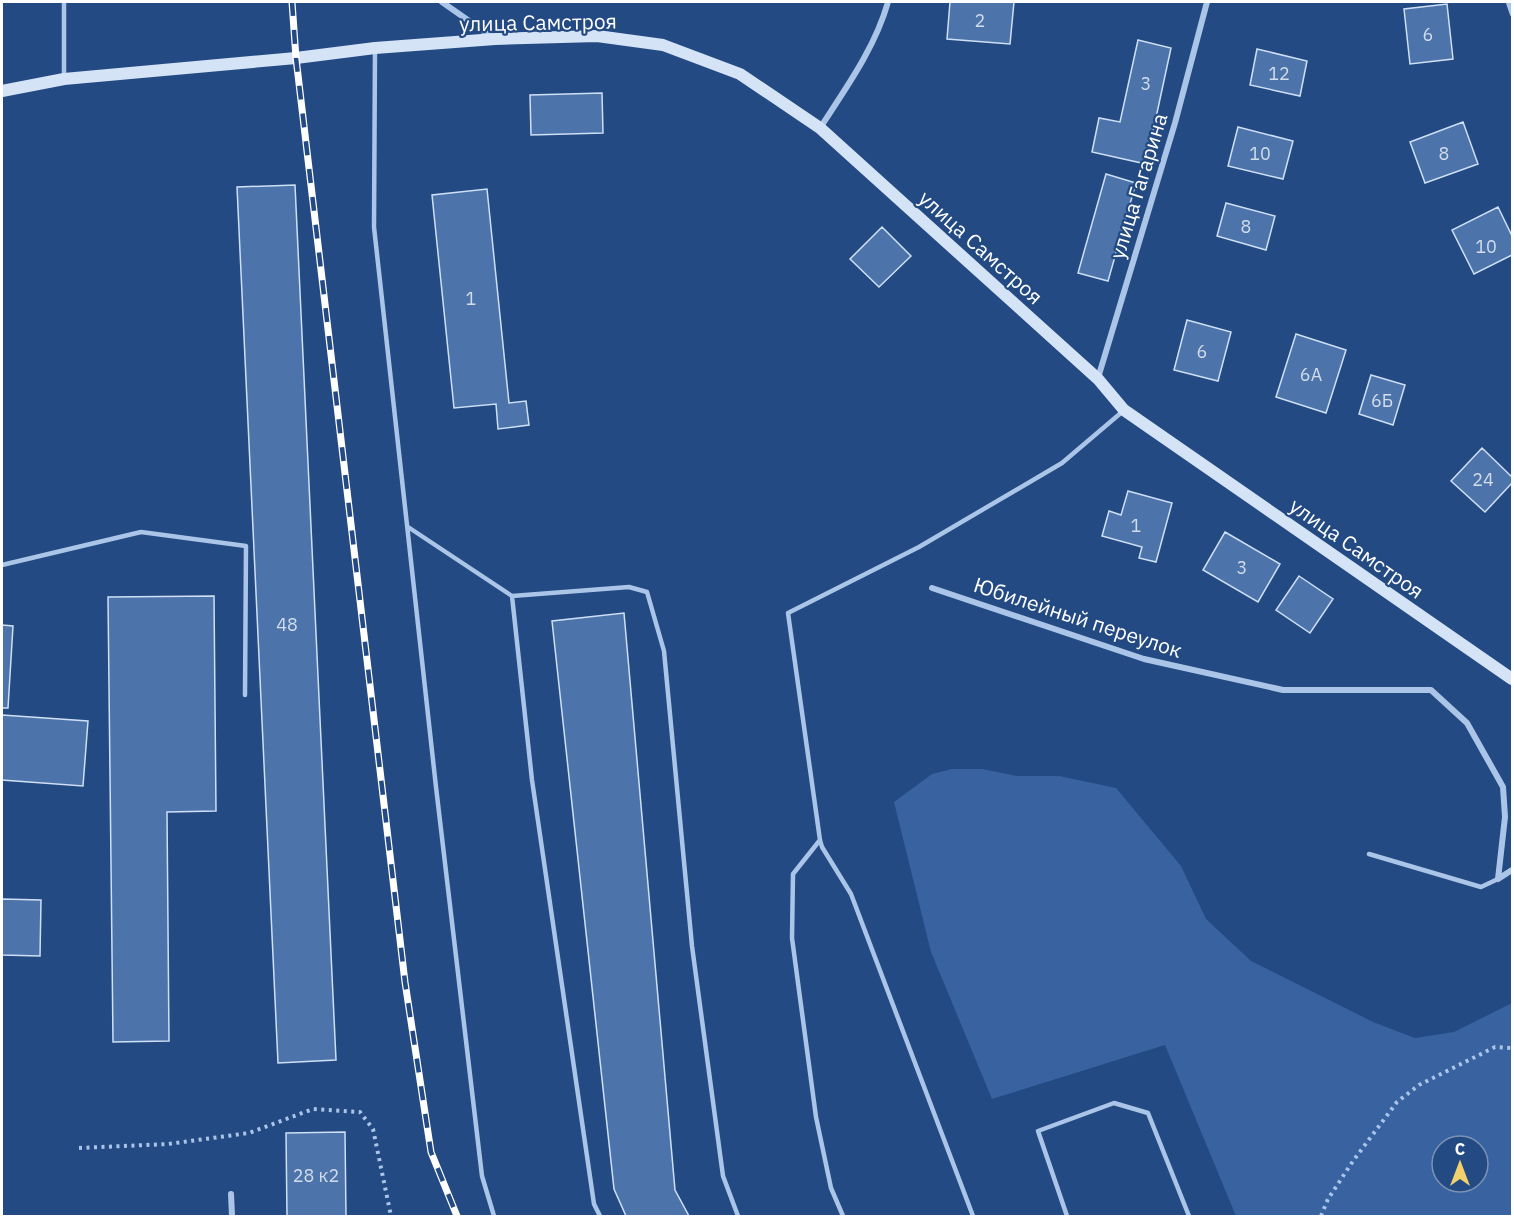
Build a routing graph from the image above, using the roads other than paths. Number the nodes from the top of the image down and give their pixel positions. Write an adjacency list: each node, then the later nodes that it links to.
1 (64, 2): 9 (lane)
2 (442, 2): 7 (street)
3 (888, 2): 11 (street)
4 (1207, 2): 12 (street, улица Гагарина)
5 (1508, 2): 6 (lane)
6 (1512, 14)
7 (495, 39): 8 (street, улица Самстроя); 11 (street, улица Самстроя)
8 (375, 48): 9 (street, улица Самстроя); 14 (lane)
9 (64, 79): 10 (street, улица Самстроя)
10 (2, 91)
11 (820, 128): 12 (street, улица Самстроя)
12 (1098, 378): 13 (street, улица Самстроя)
13 (1124, 410): 18 (street, улица Самстроя); 20 (lane)
14 (407, 527): 17 (lane); 26 (lane)
15 (2, 565): 19 (lane)
16 (932, 588): 23 (street, Юбилейный переулок)
17 (512, 596): 27 (lane); 28 (lane)
18 (1512, 679)
19 (245, 695)
20 (820, 840): 29 (lane); 30 (lane)
21 (1369, 854): 23 (lane)
22 (1512, 870): 23 (street)
23 (1498, 879)
24 (231, 1194): 25 (street)
25 (232, 1216)
26 (494, 1216)
27 (600, 1216)
28 (738, 1216)
29 (843, 1216)
30 (973, 1216)
31 (1067, 1216): 32 (lane)
32 (1189, 1216)

